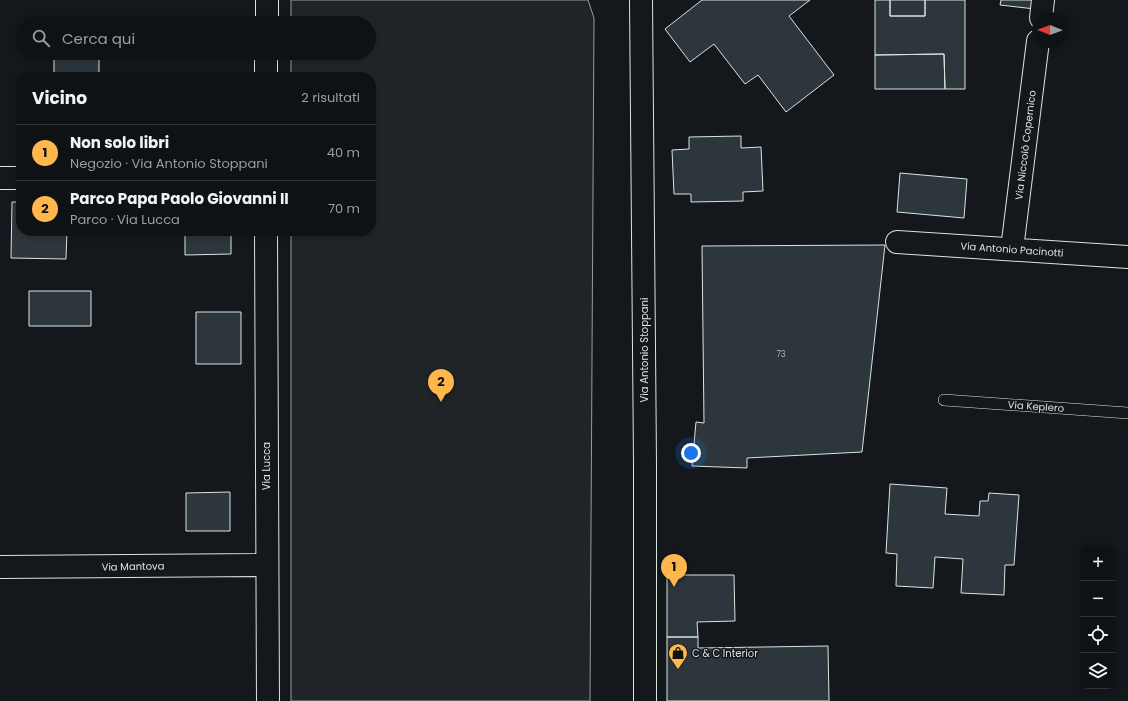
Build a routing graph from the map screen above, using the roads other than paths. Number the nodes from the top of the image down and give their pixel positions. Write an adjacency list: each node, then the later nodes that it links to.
1 (267, 0): 5 (street)
2 (641, 0): 20 (street, Via Antonio Stoppani)
3 (1043, 0): 4 (street)
4 (1042, 12)
5 (266, 16)
6 (1037, 48): 13 (street, Via Niccolò Copernico)
7 (266, 60): 8 (street)
8 (266, 72)
9 (0, 178): 10 (street)
10 (16, 178)
11 (266, 236): 17 (street, Via Lucca)
12 (897, 242): 13 (street, Via Antonio Pacinotti)
13 (1012, 249): 14 (street, Via Antonio Pacinotti)
14 (1128, 256)
15 (944, 400): 16 (lane, Via Keplero)
16 (1128, 413)
17 (266, 565): 18 (street, Via Mantova); 19 (street, Via Lucca)
18 (0, 567)
19 (268, 701)
20 (645, 701)

